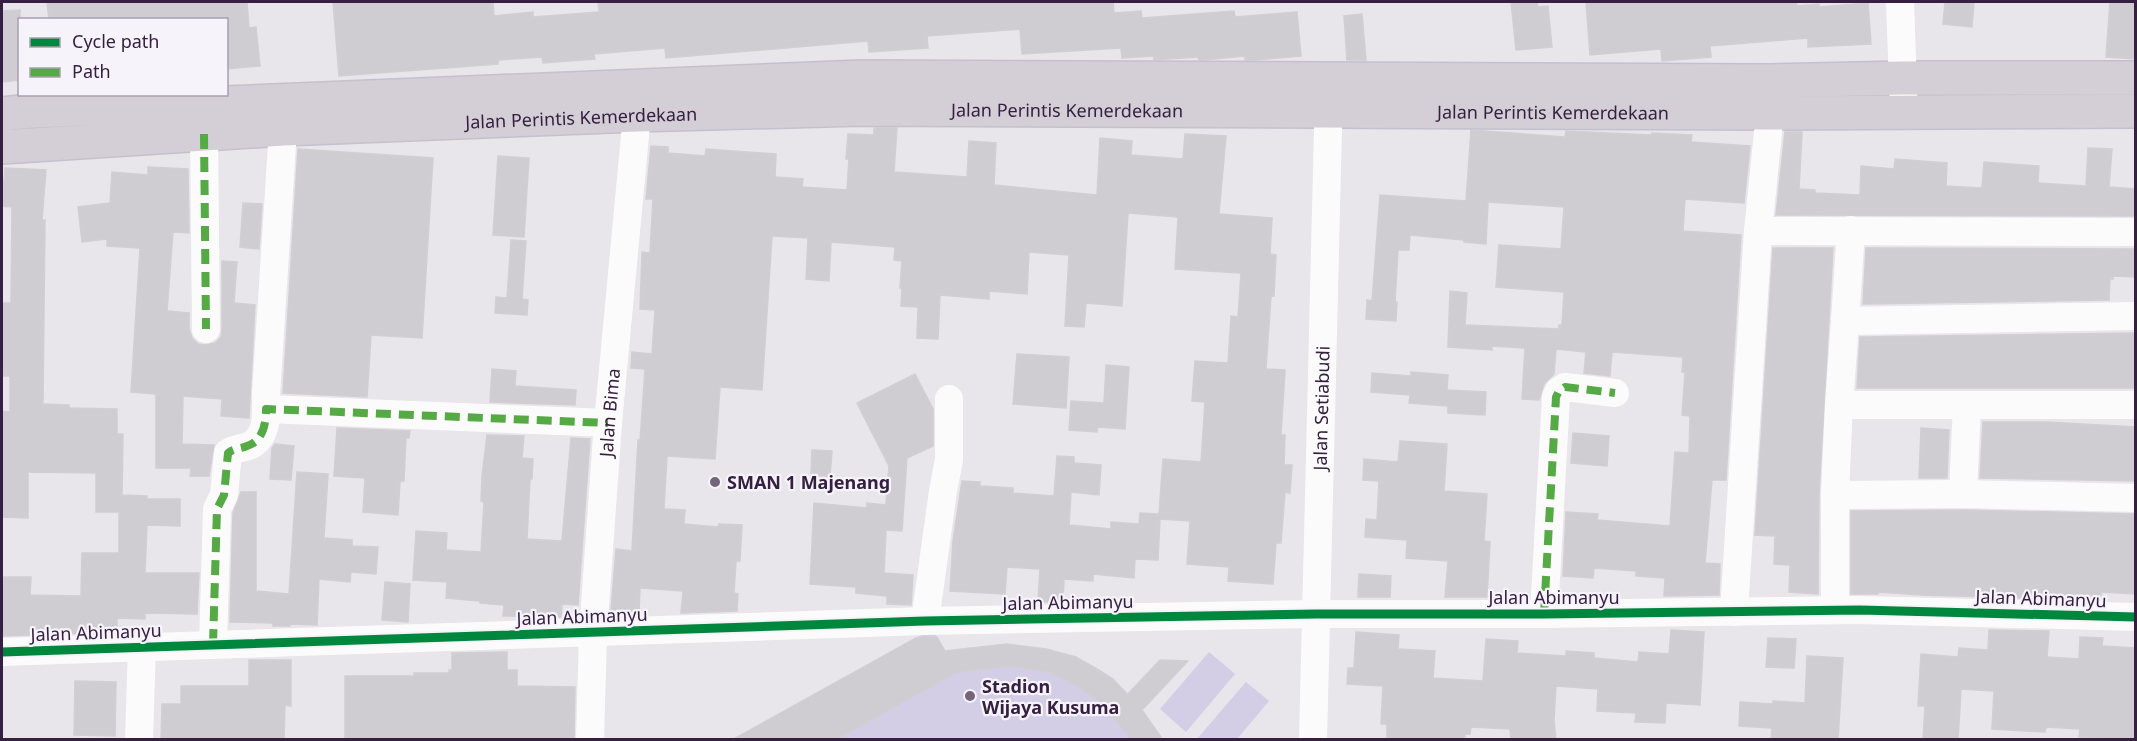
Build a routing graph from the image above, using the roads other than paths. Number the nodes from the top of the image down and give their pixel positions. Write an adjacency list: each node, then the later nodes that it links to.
1 (1900, 2): 2 (street)
2 (1903, 78): 3 (main road, Jalan Perintis Kemerdekaan); 4 (main road, Jalan Perintis Kemerdekaan); 9 (street)
3 (2136, 78)
4 (1329, 94): 5 (main road, Jalan Perintis Kemerdekaan); 8 (main road, Jalan Perintis Kemerdekaan); 31 (street, Jalan Setiabudi)
5 (638, 100): 7 (main road, Jalan Perintis Kemerdekaan); 10 (main road, Jalan Perintis Kemerdekaan); 25 (street, Jalan Bima)
6 (2136, 111): 9 (main road, Jalan Perintis Kemerdekaan)
7 (16, 113): 12 (main road)
8 (1770, 113): 9 (main road, Jalan Perintis Kemerdekaan); 14 (street)
9 (1904, 113)
10 (283, 129): 11 (main road, Jalan Perintis Kemerdekaan); 24 (street)
11 (204, 134): 12 (main road, Jalan Perintis Kemerdekaan); 18 (street)
12 (17, 145)
13 (1851, 230): 14 (street); 15 (street); 17 (street)
14 (1758, 231): 30 (street)
15 (2136, 232)
16 (2136, 316): 17 (street)
17 (1845, 321): 21 (street)
18 (206, 329)
19 (1615, 393): 32 (street)
20 (950, 399): 34 (street)
21 (1839, 405): 22 (street); 27 (street)
22 (1966, 405): 23 (street); 26 (street)
23 (2136, 405)
24 (273, 409): 25 (street); 36 (street)
25 (608, 423): 35 (street, Jalan Bima)
26 (1963, 494): 27 (street); 28 (street)
27 (1835, 495): 29 (street)
28 (2136, 498)
29 (1835, 610): 30 (street, Jalan Abimanyu); 33 (street, Jalan Abimanyu)
30 (1734, 612): 32 (street, Jalan Abimanyu)
31 (1316, 614): 32 (street, Jalan Abimanyu); 34 (street, Jalan Abimanyu); 41 (street, Jalan Setiabudi)
32 (1544, 614)
33 (2136, 617)
34 (926, 621): 35 (street, Jalan Abimanyu)
35 (593, 633): 36 (street, Jalan Abimanyu); 40 (street, Jalan Bima)
36 (213, 644): 37 (street, Jalan Abimanyu)
37 (142, 646): 38 (street, Jalan Abimanyu); 39 (street)
38 (2, 652)
39 (139, 740)
40 (590, 740)
41 (1313, 740)

